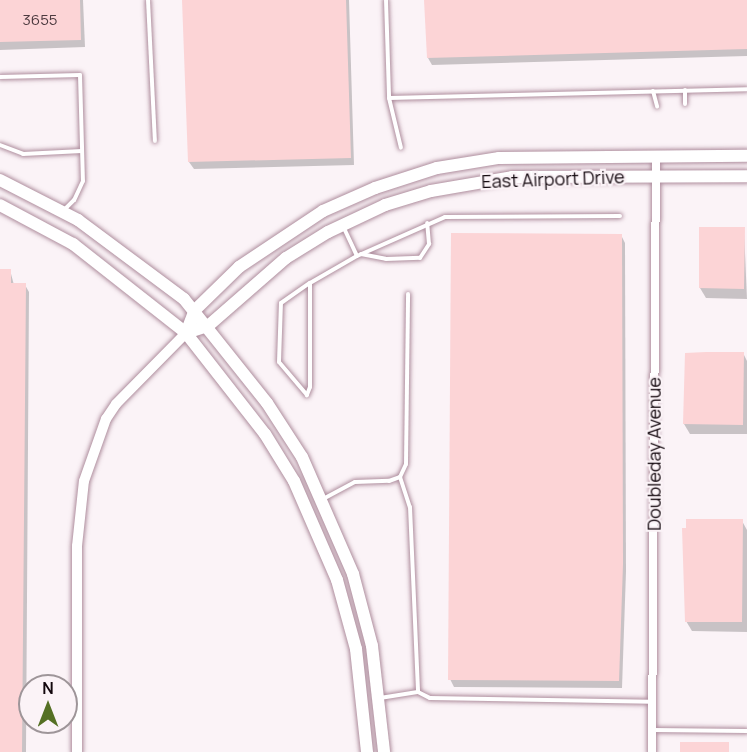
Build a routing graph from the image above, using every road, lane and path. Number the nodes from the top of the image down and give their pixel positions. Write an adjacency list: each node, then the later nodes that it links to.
1 (148, 0): 10 (lane)
2 (386, 0): 7 (lane)
3 (0, 77): 13 (lane)
4 (747, 89): 5 (lane)
5 (685, 90): 6 (lane); 8 (lane)
6 (653, 91): 7 (lane); 9 (lane)
7 (389, 99): 12 (lane)
8 (685, 104)
9 (657, 106)
10 (155, 141)
11 (0, 145): 13 (lane)
12 (401, 148)
13 (82, 152): 20 (lane)
14 (656, 156): 15 (main road, East Airport Drive); 16 (street, Doubleday Avenue); 27 (main road, East Airport Drive)
15 (747, 156)
16 (656, 175): 17 (main road, East Airport Drive); 23 (main road, East Airport Drive); 34 (street, Doubleday Avenue)
17 (747, 176)
18 (0, 180): 20 (main road)
19 (0, 205): 29 (main road)
20 (62, 212): 27 (main road)
21 (620, 216): 22 (lane)
22 (427, 223): 24 (lane); 24 (lane)
23 (343, 225): 24 (lane); 28 (main road, East Airport Drive)
24 (359, 255): 25 (lane)
25 (310, 283): 25 (lane)
26 (408, 294): 30 (lane)
27 (195, 310): 28 (main road); 29 (main road, East Airport Drive)
28 (208, 326): 29 (main road, East Airport Drive); 31 (main road)
29 (186, 333): 37 (street); 38 (main road)
30 (400, 477): 31 (lane); 32 (lane)
31 (322, 499): 33 (main road)
32 (418, 692): 33 (lane); 34 (lane)
33 (380, 698): 39 (main road)
34 (652, 702): 35 (street, Doubleday Avenue)
35 (652, 730): 36 (lane); 40 (street, Doubleday Avenue)
36 (747, 731)
37 (77, 752)
38 (368, 752)
39 (384, 752)
40 (652, 752)

